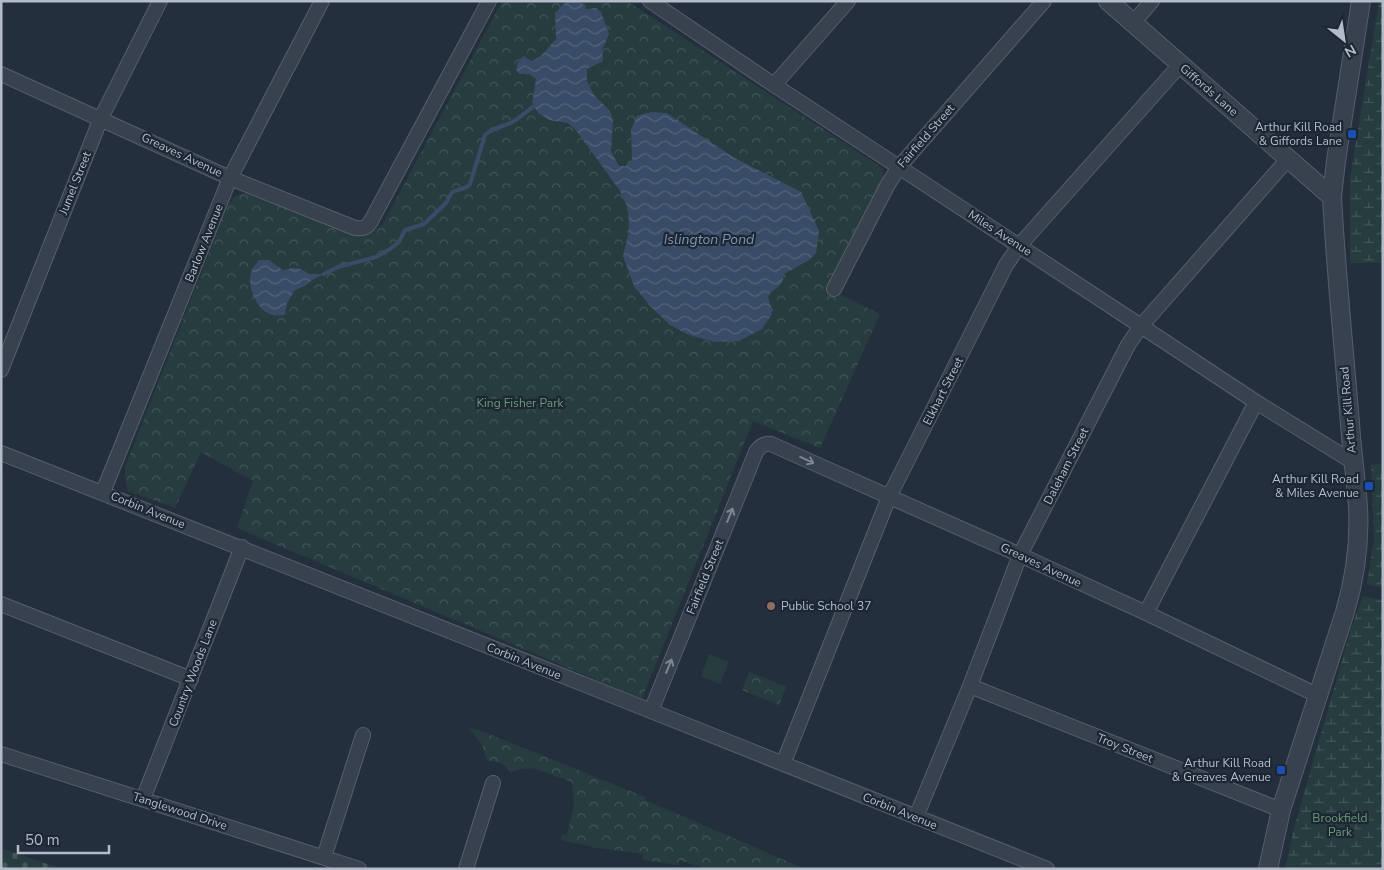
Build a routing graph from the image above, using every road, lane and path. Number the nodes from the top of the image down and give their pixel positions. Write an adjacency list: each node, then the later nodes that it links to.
1 (160, 1): 14 (street, Jumel Street)
2 (322, 1): 17 (street, Barlow Avenue)
3 (489, 1): 17 (street, Greaves Avenue)
4 (848, 1): 13 (street)
5 (1044, 1): 16 (street, Fairfield Street)
6 (1108, 1): 10 (street, Giffords Lane)
7 (1152, 1): 10 (street)
8 (1360, 1): 18 (street, Arthur Kill Road)
9 (651, 2): 13 (street, Miles Avenue)
10 (1133, 23): 11 (street, Giffords Lane)
11 (1180, 64): 15 (street, Giffords Lane); 19 (street, Elkhart Street)
12 (1, 74): 14 (street, Greaves Avenue)
13 (774, 85): 16 (street, Miles Avenue)
14 (101, 118): 17 (street, Greaves Avenue); 22 (street, Jumel Street)
15 (1288, 159): 18 (street, Giffords Lane); 21 (street, Daleham Street)
16 (899, 167): 19 (street, Miles Avenue); 20 (street, Fairfield Street)
17 (230, 178): 27 (street, Barlow Avenue)
18 (1332, 198): 26 (street, Arthur Kill Road)
19 (1019, 246): 21 (street, Miles Avenue); 28 (street, Elkhart Street)
20 (834, 289)
21 (1141, 326): 23 (street, Miles Avenue); 30 (street, Daleham Street)
22 (1, 370)
23 (1256, 402): 26 (street, Miles Avenue); 32 (street)
24 (762, 445): 28 (street, Greaves Avenue, one-way to 28); 36 (street, Fairfield Street, one-way to 24)
25 (1, 453): 27 (street, Corbin Avenue)
26 (1353, 462): 35 (street, Arthur Kill Road)
27 (103, 492): 29 (street, Corbin Avenue)
28 (890, 497): 30 (street, Greaves Avenue); 39 (street, Elkhart Street)
29 (242, 548): 33 (street, Country Woods Lane); 36 (street, Corbin Avenue)
30 (1020, 555): 32 (street, Greaves Avenue); 34 (street, Daleham Street)
31 (1, 604): 33 (street)
32 (1146, 613): 35 (street, Greaves Avenue)
33 (191, 679): 41 (street, Country Woods Lane)
34 (970, 686): 42 (street, Troy Street); 43 (street, Daleham Street)
35 (1317, 695): 42 (street, Arthur Kill Road)
36 (651, 711): 39 (street, Corbin Avenue)
37 (363, 735): 44 (street)
38 (1, 754): 41 (street, Tanglewood Drive)
39 (783, 764): 43 (street, Corbin Avenue)
40 (493, 783): 46 (street)
41 (144, 799): 44 (street, Tanglewood Drive)
42 (1281, 810): 48 (street, Arthur Kill Road)
43 (916, 817): 47 (street, Corbin Avenue)
44 (324, 857): 45 (street, Tanglewood Drive)
45 (359, 869)
46 (466, 869)
47 (1047, 869)
48 (1268, 869)

